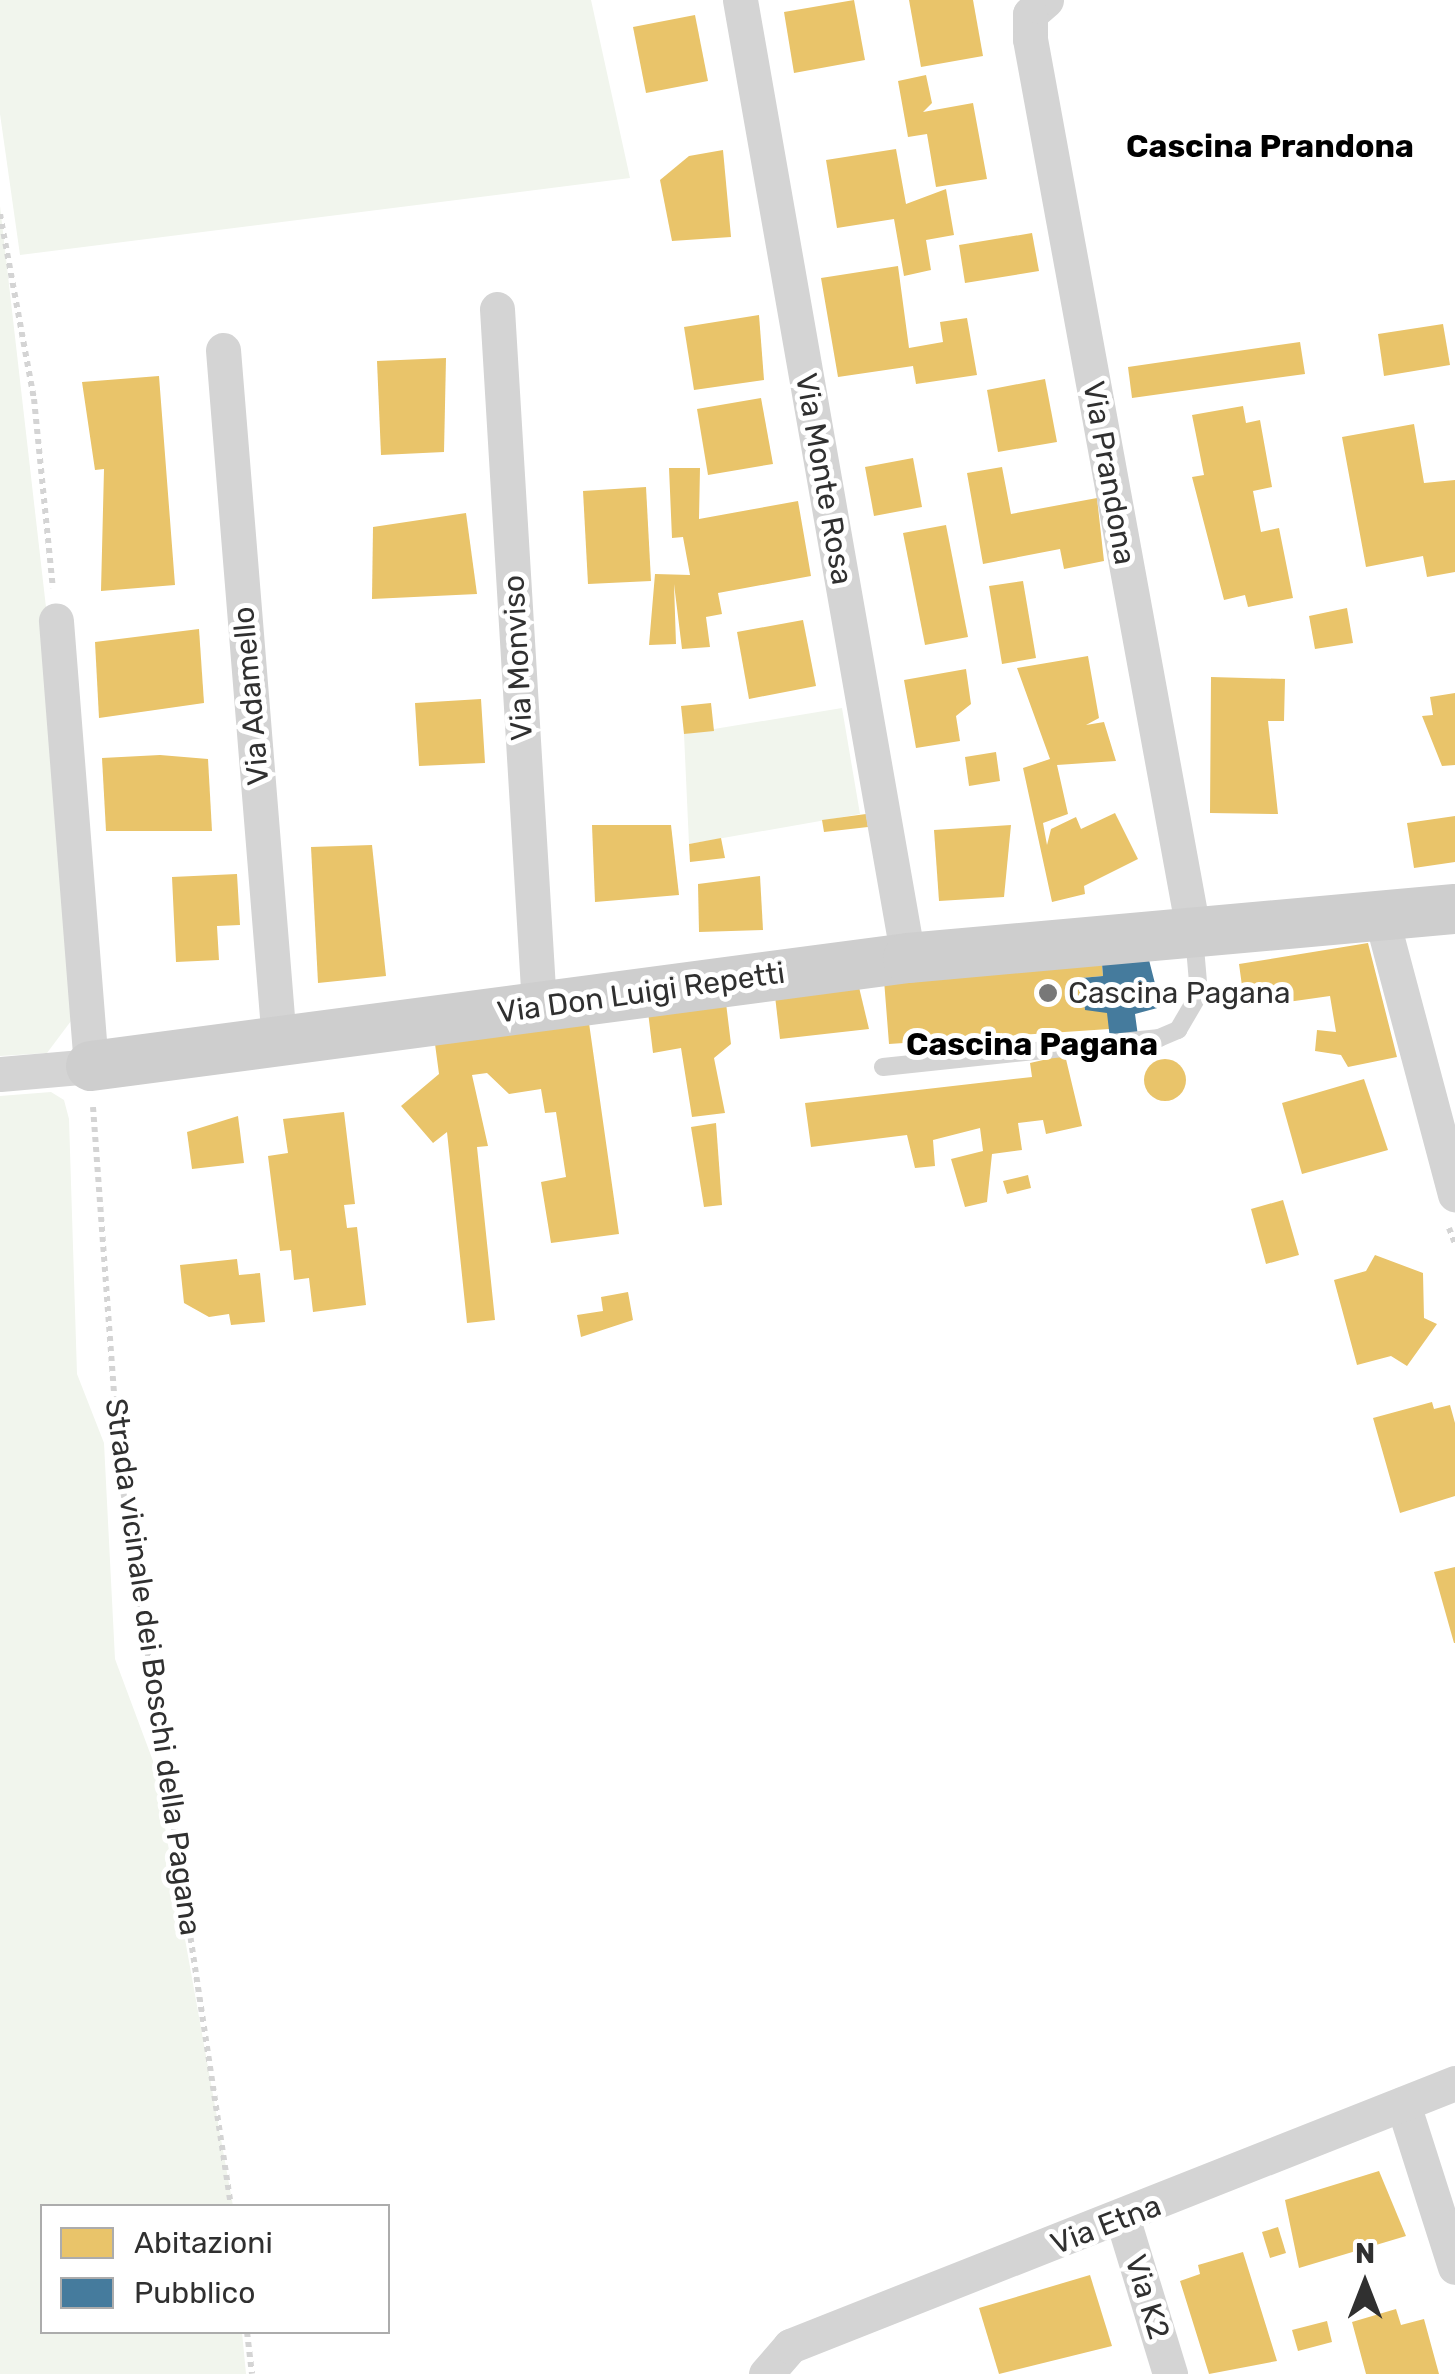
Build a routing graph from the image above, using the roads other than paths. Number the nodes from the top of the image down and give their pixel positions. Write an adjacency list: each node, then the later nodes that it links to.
1 (740, 0): 9 (street, Via Monte Rosa)
2 (1034, 5): 8 (street, Via Prandona)
3 (497, 309): 10 (street, Via Monviso)
4 (223, 350): 11 (street, Via Adamello)
5 (56, 620): 12 (street)
6 (1455, 909): 7 (street, Via Don Luigi Repetti)
7 (1382, 920): 8 (street, Via Don Luigi Repetti); 15 (street)
8 (1193, 930): 9 (street, Via Don Luigi Repetti); 13 (lane)
9 (908, 958): 10 (street, Via Don Luigi Repetti)
10 (539, 1006): 11 (street, Via Don Luigi Repetti)
11 (279, 1041): 12 (street, Via Don Luigi Repetti)
12 (91, 1066): 14 (street)
13 (884, 1067)
14 (0, 1074)
15 (1449, 1200)
16 (1455, 2083): 17 (street, Via Etna)
17 (1403, 2104): 18 (street, Via Etna); 19 (street)
18 (1123, 2220): 20 (street, Via Etna); 21 (street, Via K2)
19 (1455, 2266)
20 (766, 2374)
21 (1170, 2374)

